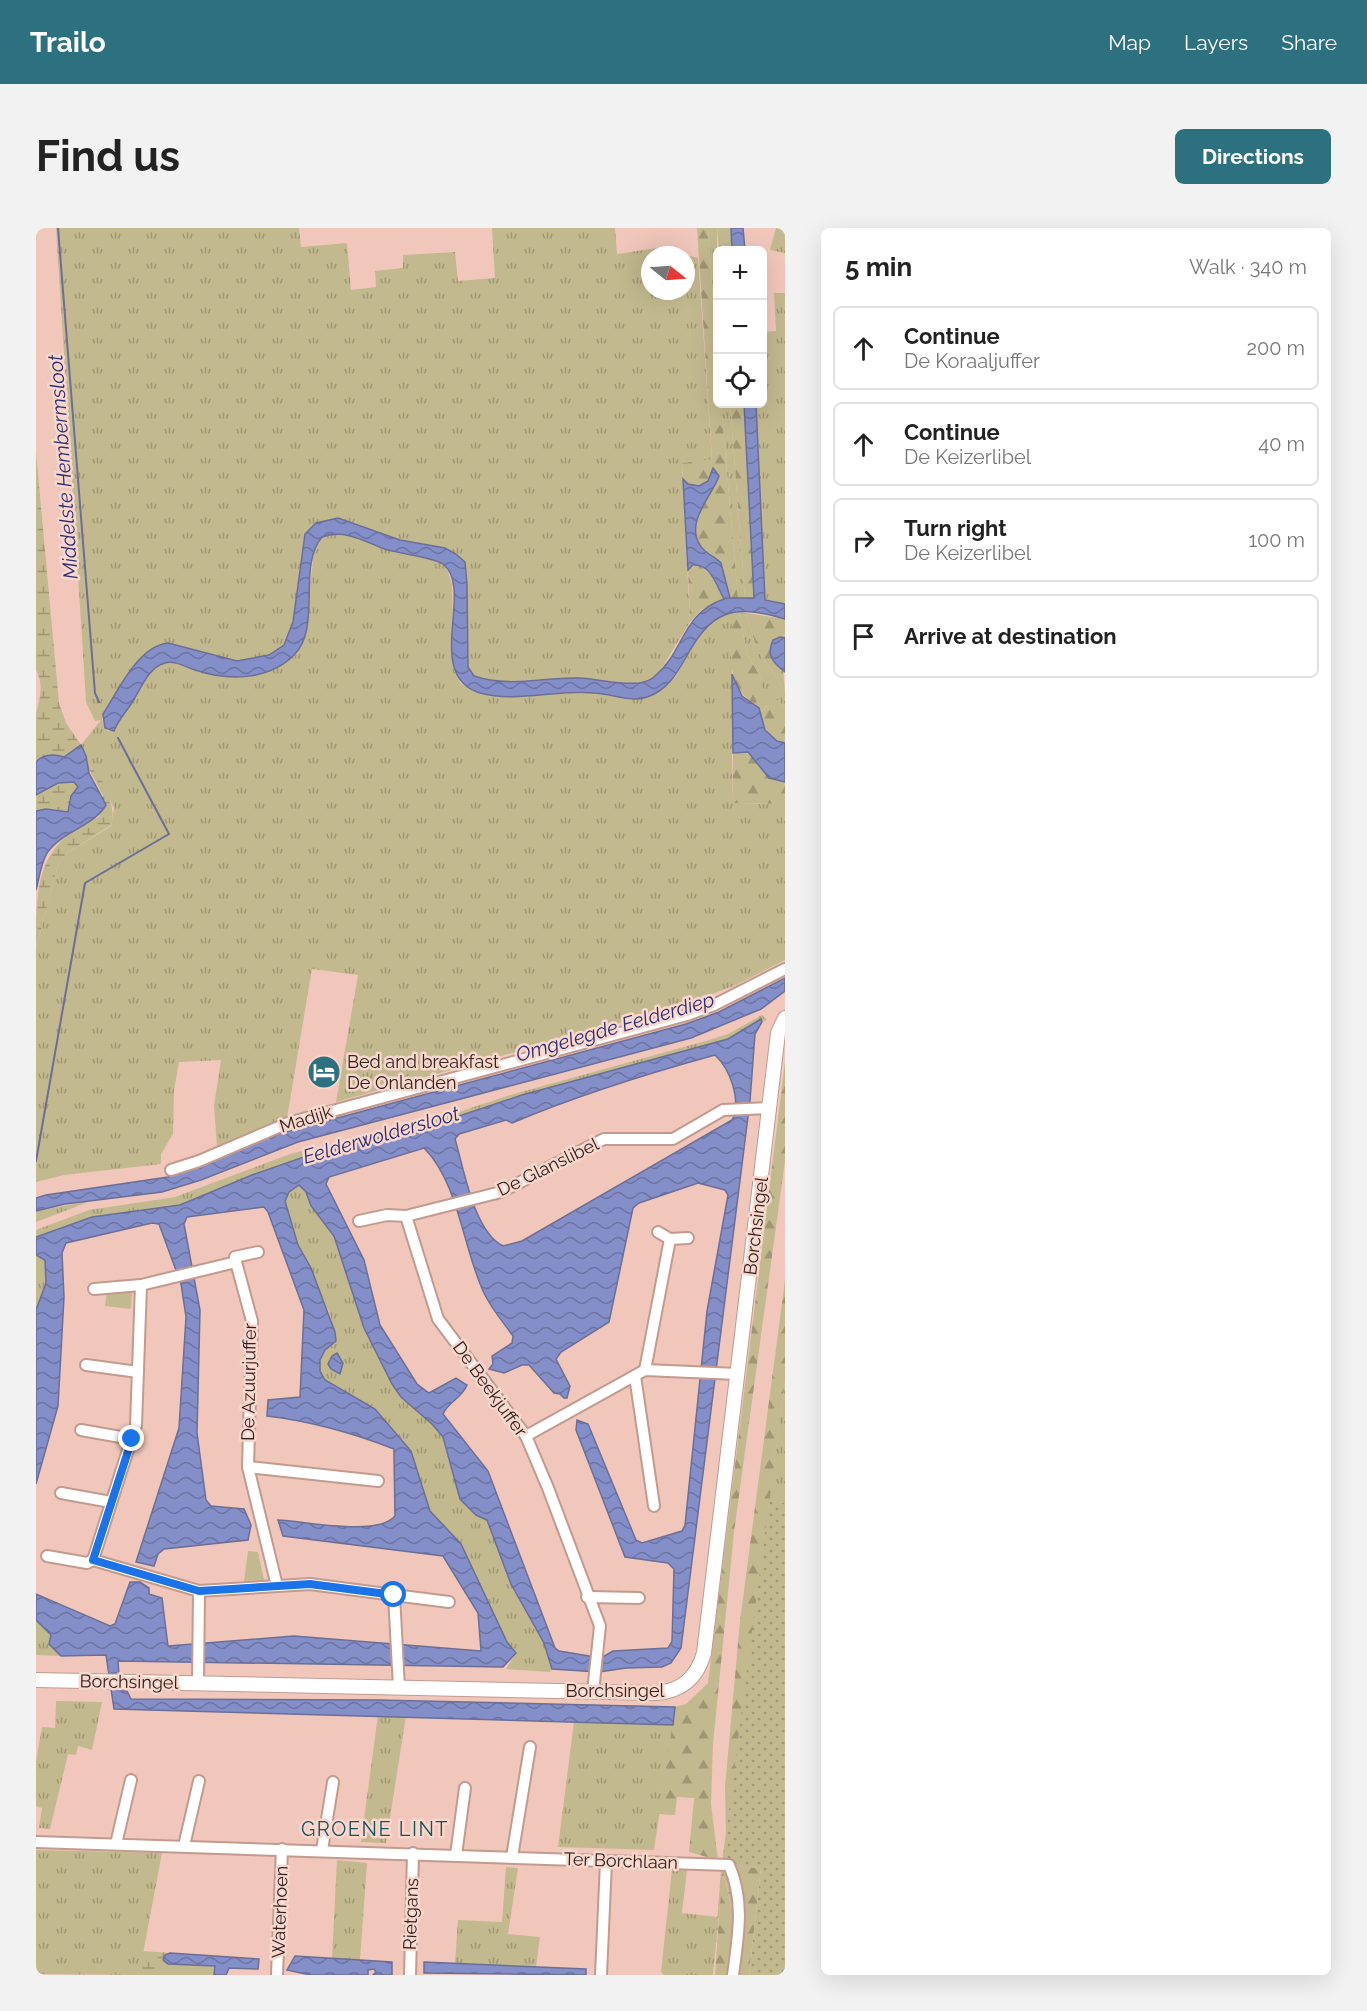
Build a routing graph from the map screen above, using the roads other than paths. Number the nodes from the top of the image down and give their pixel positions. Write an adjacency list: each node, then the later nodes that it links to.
1 (785, 969): 6 (street, Madijk)
2 (785, 1018): 4 (main road, Borchsingel)
3 (785, 1029): 4 (main road, Borchsingel)
4 (777, 1044): 5 (main road, Borchsingel)
5 (770, 1108): 7 (street, De Glanslibel); 19 (main road, Borchsingel)
6 (171, 1170)
7 (406, 1216): 8 (street, De Glanslibel); 21 (street, De Beekjuffer)
8 (359, 1221)
9 (658, 1232): 11 (street)
10 (688, 1238): 11 (street)
11 (670, 1239): 18 (street)
12 (258, 1252): 13 (street)
13 (236, 1262): 14 (street); 23 (street, De Azuurjuffer)
14 (141, 1285): 15 (street); 17 (street)
15 (94, 1289)
16 (86, 1365): 17 (street)
17 (138, 1372): 22 (street)
18 (640, 1373): 19 (street); 21 (street); 27 (street)
19 (737, 1374): 39 (main road, Borchsingel)
20 (81, 1430): 22 (street)
21 (526, 1436): 33 (street, De Beekjuffer)
22 (132, 1439): 26 (street)
23 (248, 1467): 24 (street, De Azuurjuffer); 30 (street, De Azuurjuffer)
24 (378, 1481)
25 (61, 1493): 26 (street)
26 (111, 1502): 29 (street)
27 (654, 1506)
28 (47, 1556): 29 (street)
29 (93, 1560): 31 (street)
30 (277, 1586): 31 (street); 32 (street)
31 (199, 1591): 37 (street)
32 (394, 1595): 35 (street); 38 (street)
33 (587, 1597): 34 (street); 39 (street, De Beekjuffer)
34 (639, 1598)
35 (449, 1602)
36 (36, 1680): 37 (main road, Borchsingel)
37 (198, 1683): 38 (main road, Borchsingel)
38 (399, 1688): 39 (main road, Borchsingel)
39 (593, 1692)
40 (530, 1747): 52 (street)
41 (131, 1780): 46 (street)
42 (199, 1781): 47 (street)
43 (333, 1782): 49 (street)
44 (465, 1788): 51 (street)
45 (36, 1842): 46 (street, Ter Borchlaan)
46 (116, 1844): 47 (street, Ter Borchlaan)
47 (184, 1845): 48 (street, Ter Borchlaan)
48 (282, 1849): 49 (street, Ter Borchlaan); 54 (street, Waterhoen)
49 (322, 1850): 50 (street, Ter Borchlaan)
50 (413, 1853): 51 (street, Ter Borchlaan); 55 (street, Rietgans)
51 (456, 1855): 52 (street, Ter Borchlaan)
52 (512, 1857): 53 (street, Ter Borchlaan)
53 (606, 1862): 56 (street); 57 (street, Ter Borchlaan)
54 (277, 1975)
55 (410, 1975)
56 (601, 1975)
57 (733, 1975)

